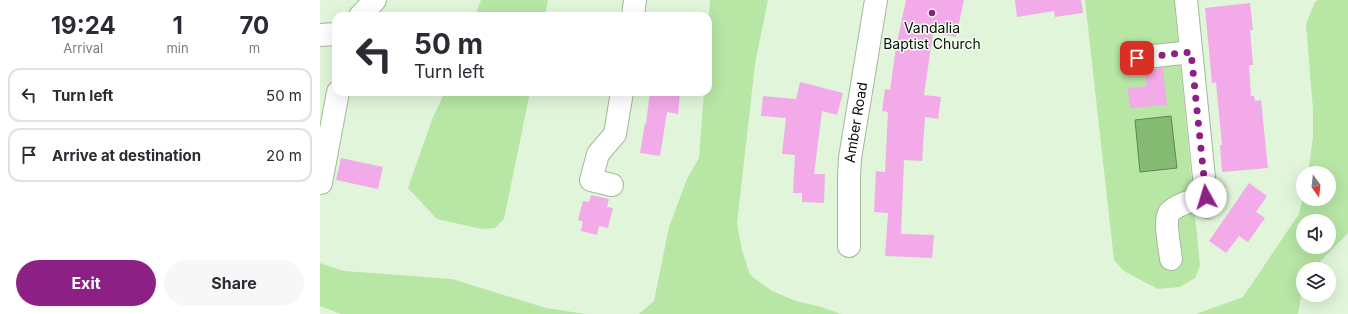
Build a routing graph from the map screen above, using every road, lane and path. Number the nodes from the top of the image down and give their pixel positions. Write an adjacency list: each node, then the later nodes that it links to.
1 (375, 0): 5 (street)
2 (635, 0): 6 (street)
3 (876, 0): 15 (street, Amber Road)
4 (1186, 0): 9 (street)
5 (364, 12)
6 (634, 12)
7 (332, 34): 8 (street)
8 (320, 35)
9 (1191, 52): 10 (street); 16 (street)
10 (1137, 58)
11 (337, 96): 13 (street)
12 (621, 96): 14 (street)
13 (322, 176)
14 (612, 185)
15 (849, 246)
16 (1171, 259)

